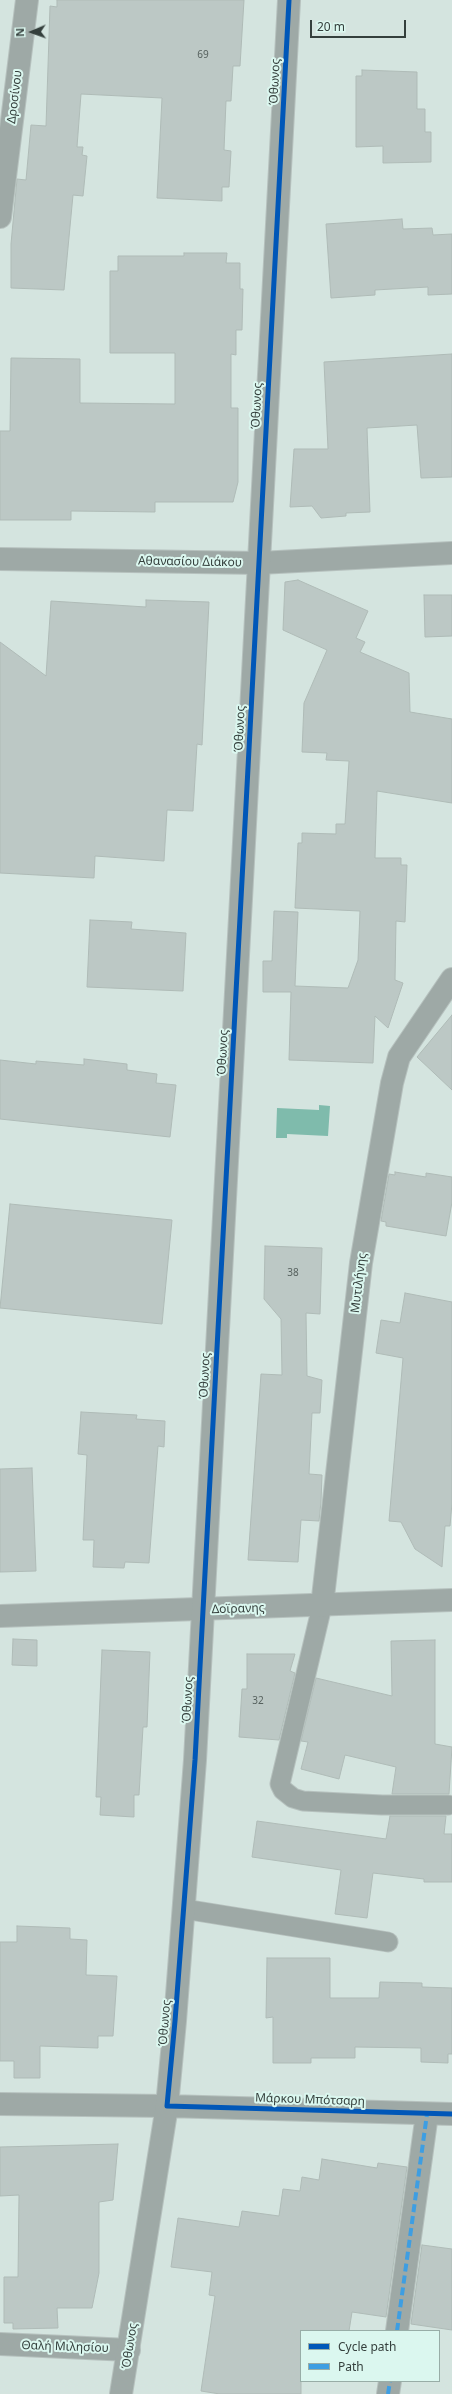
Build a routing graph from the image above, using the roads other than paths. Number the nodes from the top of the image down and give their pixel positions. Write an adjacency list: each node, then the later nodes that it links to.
1 (27, 0): 3 (street, Δροσίνου)
2 (289, 0): 6 (street, Όθωνος)
3 (0, 217)
4 (452, 553): 6 (street, Αθανασίου Διάκου)
5 (0, 559): 6 (street, Αθανασίου Διάκου)
6 (259, 563): 10 (street, Όθωνος)
7 (452, 979): 9 (street, Μυτιλήνης)
8 (452, 1600): 9 (street, Δοϊρανης)
9 (322, 1606): 10 (street, Δοϊρανης); 12 (lane)
10 (203, 1610): 11 (street, Δοϊρανης); 13 (street, Όθωνος)
11 (0, 1616)
12 (448, 1805)
13 (184, 1909): 14 (lane); 16 (street, Όθωνος)
14 (388, 1942)
15 (0, 2104): 16 (street, Μάρκου Μπότσαρη)
16 (166, 2106): 17 (street, Μάρκου Μπότσαρη); 21 (street, Όθωνος)
17 (427, 2114): 18 (street, Μάρκου Μπότσαρη); 19 (street)
18 (452, 2114)
19 (397, 2330)
20 (0, 2344): 21 (street, Θαλή Μιλησίου)
21 (129, 2350): 23 (street, Όθωνος)
22 (390, 2382): 24 (street)
23 (121, 2394)
24 (388, 2394)

